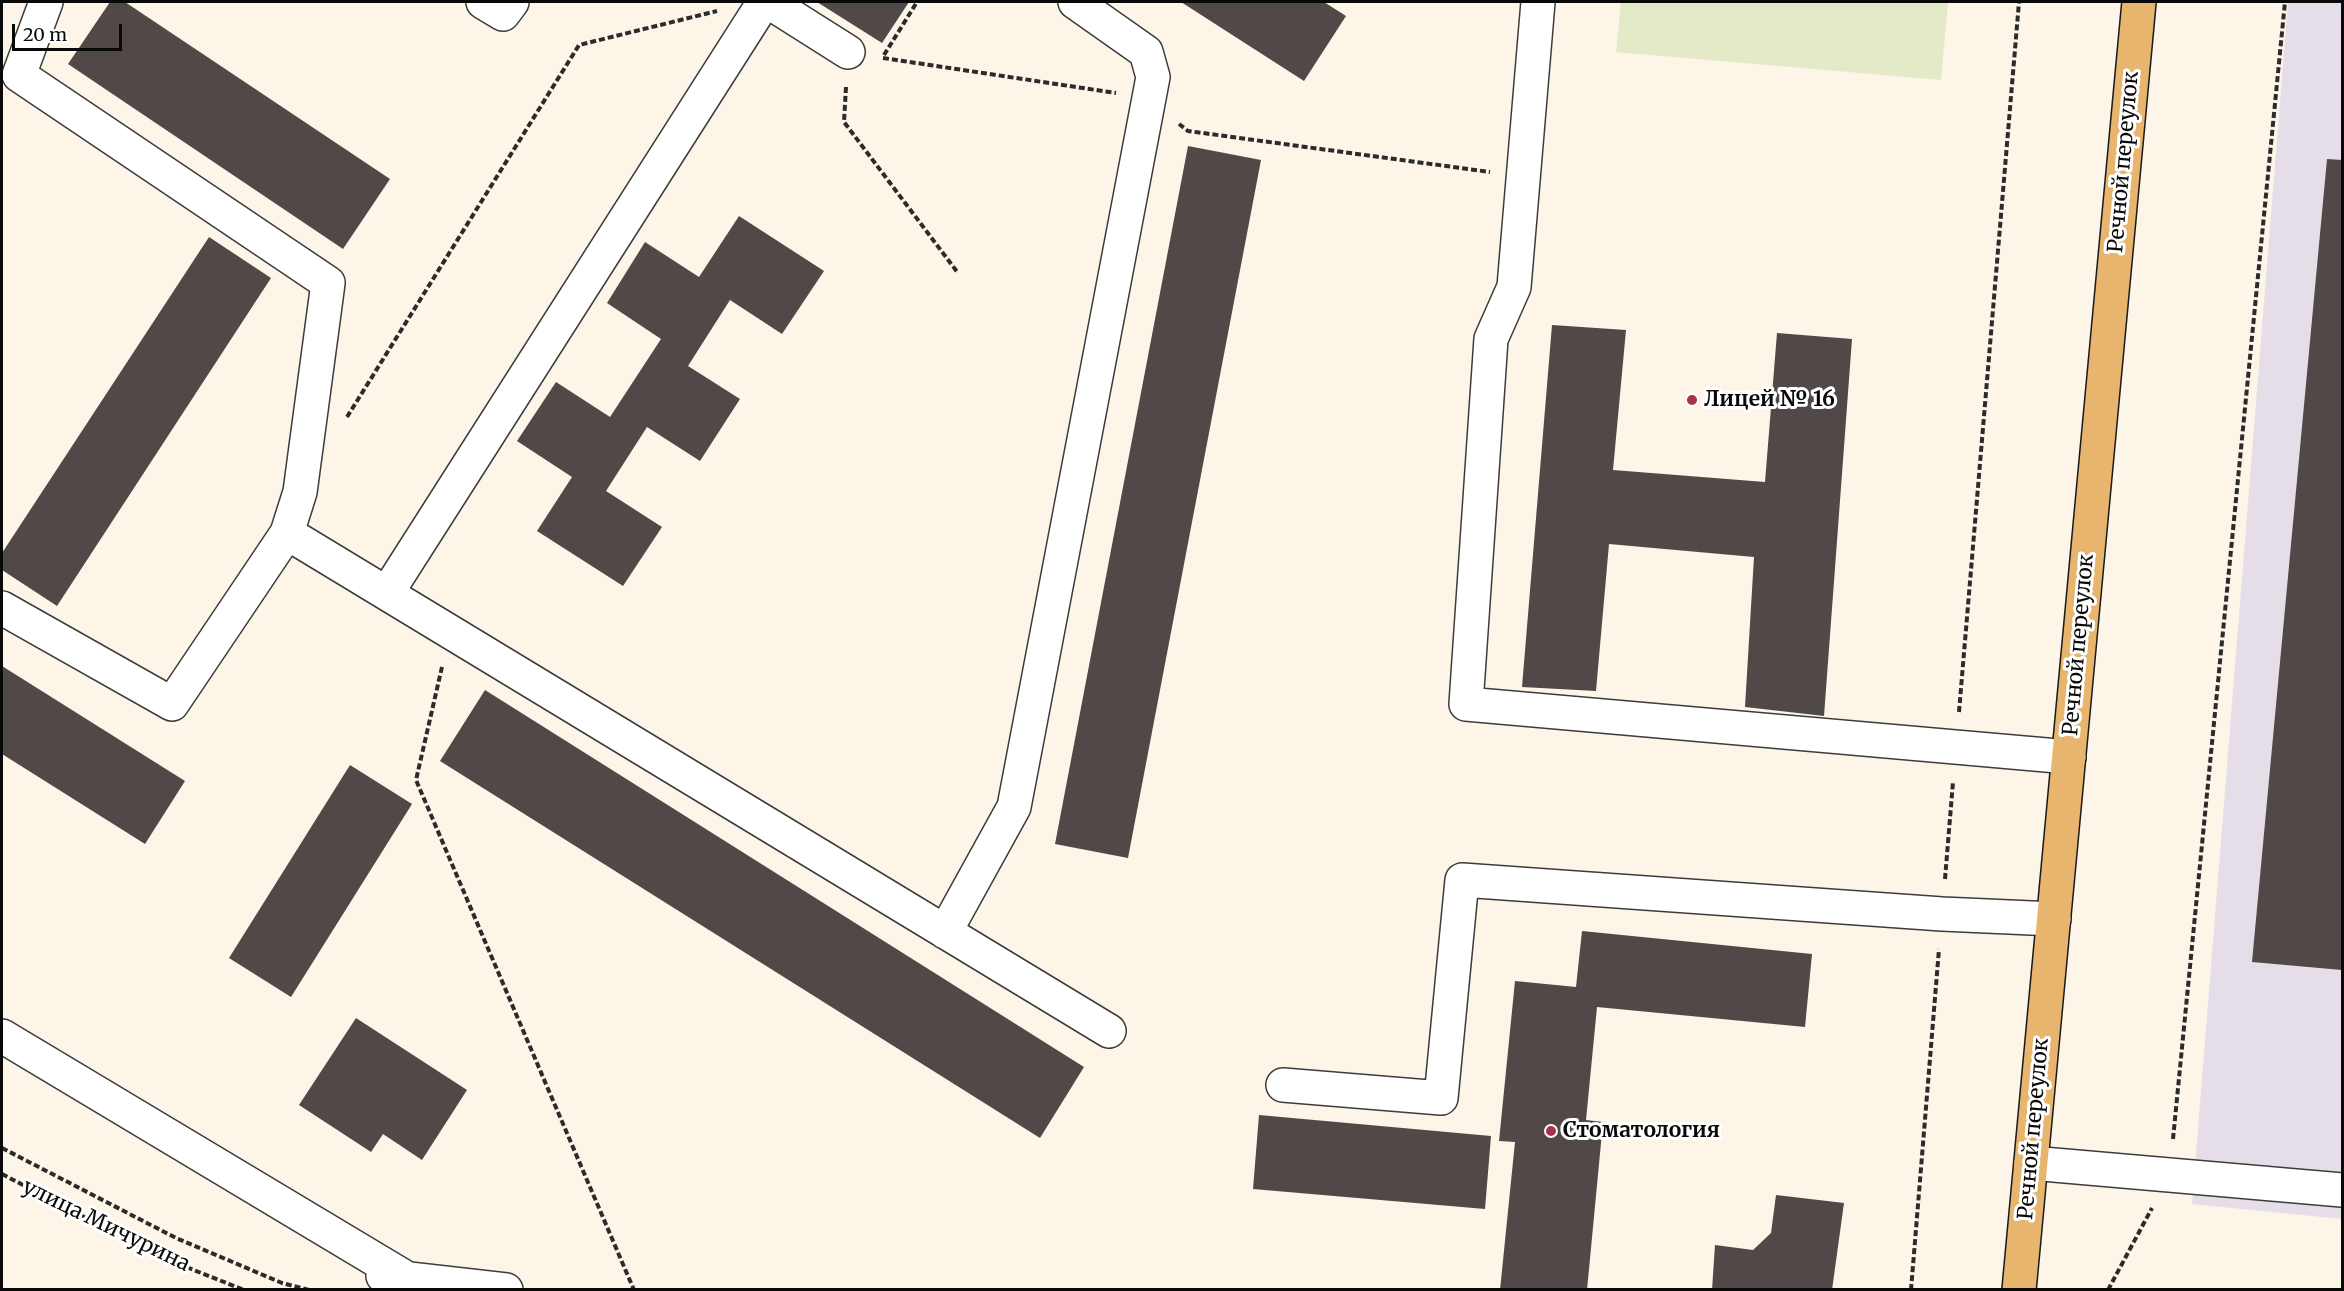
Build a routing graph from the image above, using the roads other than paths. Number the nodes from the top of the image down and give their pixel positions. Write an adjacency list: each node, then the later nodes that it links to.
1 (46, 2): 10 (street)
2 (483, 2): 3 (street)
3 (512, 2)
4 (764, 2): 11 (street)
5 (769, 2): 9 (street)
6 (1075, 2): 15 (street)
7 (1538, 2): 13 (street)
8 (2139, 2): 13 (main road, Речной переулок)
9 (848, 52)
10 (287, 533): 11 (street); 12 (street)
11 (387, 593): 15 (street)
12 (2, 608)
13 (2068, 756): 14 (main road, Речной переулок)
14 (2054, 919): 18 (street); 19 (main road, Речной переулок)
15 (945, 932): 16 (street)
16 (1109, 1031)
17 (2, 1036): 21 (street)
18 (1283, 1085)
19 (2031, 1163): 20 (street); 22 (main road, Речной переулок)
20 (2343, 1190)
21 (506, 1290)
22 (2019, 1290)

